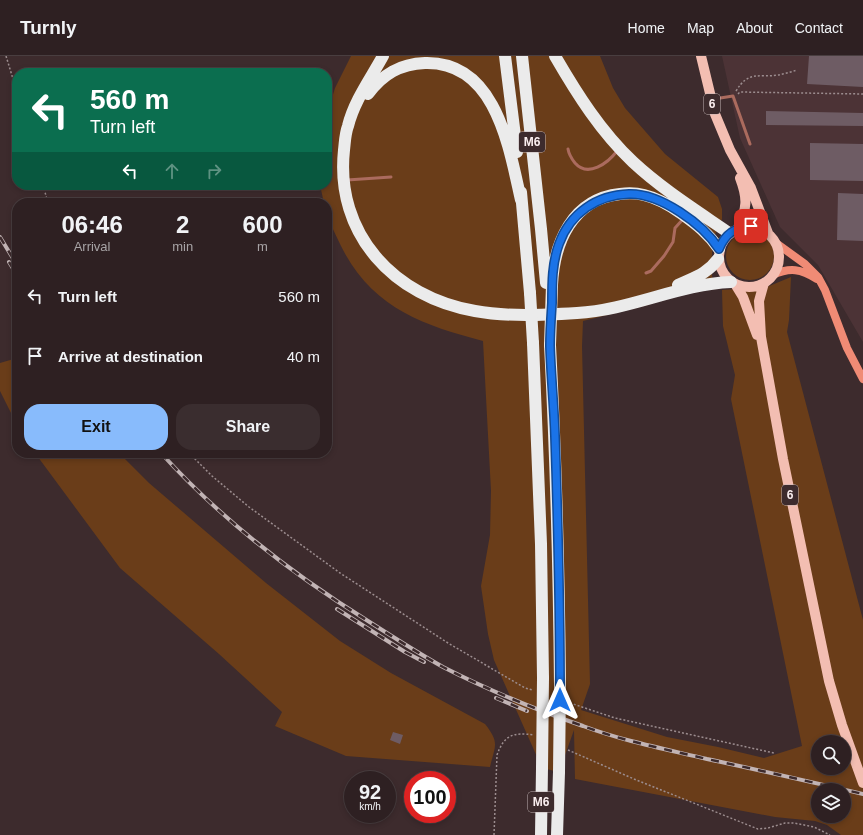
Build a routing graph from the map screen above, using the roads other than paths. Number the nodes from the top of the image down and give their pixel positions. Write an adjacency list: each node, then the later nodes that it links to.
1 (383, 56): 8 (highway)
2 (505, 56): 14 (highway, M6)
3 (522, 56): 25 (highway, M6)
4 (555, 56): 9 (highway)
5 (701, 56): 6 (main road, 6)
6 (710, 100): 7 (lane); 11 (main road, 6)
7 (750, 144)
8 (344, 148): 13 (highway); 14 (highway)
9 (620, 148): 10 (lane); 16 (highway)
10 (568, 149)
11 (730, 150): 16 (main road, 6); 17 (main road, 6)
12 (391, 177): 13 (lane)
13 (343, 180): 26 (highway)
14 (521, 200): 30 (highway, M6, bridge)
15 (685, 216): 19 (highway); 20 (lane); 25 (highway)
16 (734, 231): 17 (main road); 19 (main road, 6)
17 (768, 233): 18 (main road, 6)
18 (776, 243): 21 (main road); 24 (street)
19 (719, 254): 22 (main road, 6); 26 (highway)
20 (646, 273)
21 (773, 275): 23 (main road); 24 (street)
22 (733, 283): 23 (main road); 26 (highway); 27 (main road, 6)
23 (764, 283): 27 (main road, 6)
24 (821, 283): 28 (street)
25 (549, 288): 31 (highway, M6, bridge)
26 (645, 300)
27 (762, 350): 29 (main road, 6)
28 (863, 379)
29 (863, 783)
30 (541, 835)
31 (556, 835)

